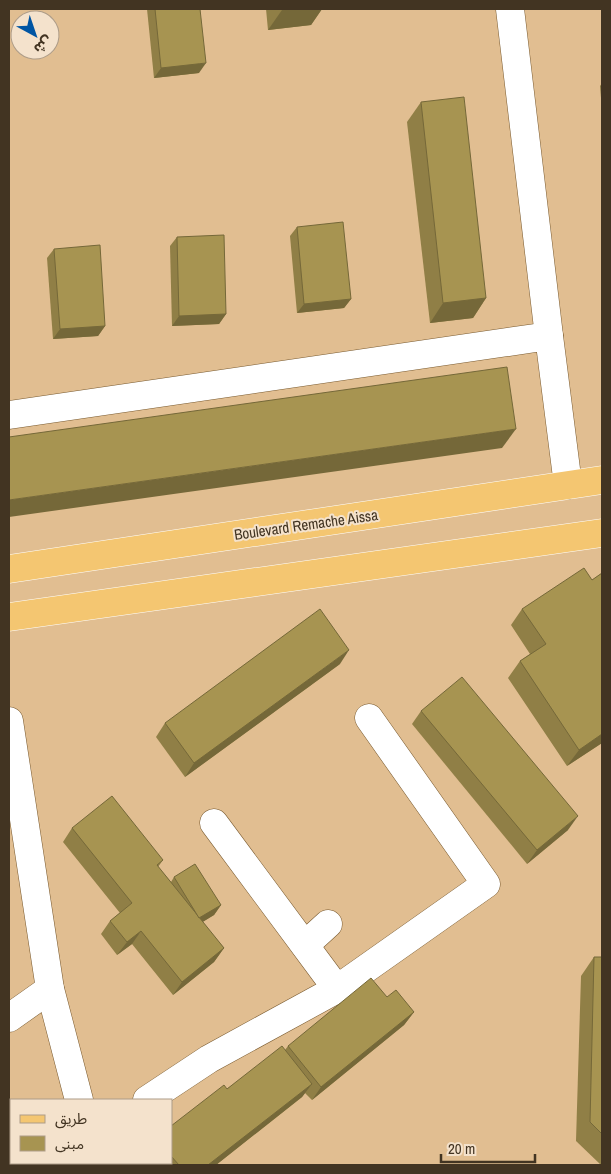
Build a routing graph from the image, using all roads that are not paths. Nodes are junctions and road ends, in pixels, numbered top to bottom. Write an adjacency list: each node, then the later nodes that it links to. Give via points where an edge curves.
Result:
1 (510, 9): 2 (street)
2 (549, 336): 3 (street); 5 (street)
3 (9, 415)
4 (602, 480): 5 (main road, Boulevard Remache Aissa)
5 (568, 486): 7 (main road, Boulevard Remache Aissa)
6 (602, 533): 8 (main road)
7 (9, 568)
8 (9, 617)
9 (368, 718): 15 (street, via 486,884)
10 (9, 721): 14 (street)
11 (214, 823): 13 (street)
12 (328, 924): 13 (street)
13 (305, 945): 15 (street)
14 (50, 989): 16 (street); 17 (street)
15 (337, 989): 18 (street, via 209,1059)
16 (9, 1018)
17 (79, 1099)
18 (149, 1099)

